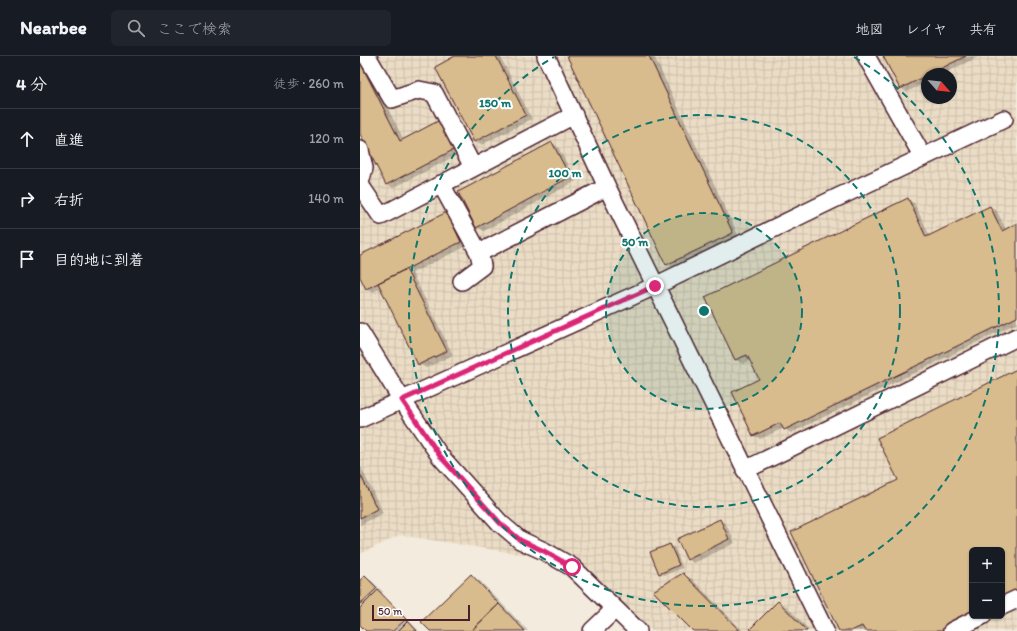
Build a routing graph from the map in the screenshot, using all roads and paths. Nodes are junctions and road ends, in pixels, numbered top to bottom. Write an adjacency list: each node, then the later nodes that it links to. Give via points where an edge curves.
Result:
1 (367, 56): 8 (street, via 392,99 419,90 434,93)
2 (546, 56): 4 (street)
3 (866, 56): 7 (street)
4 (574, 115): 8 (street); 11 (street)
5 (1004, 119): 7 (street)
6 (360, 150): 9 (street, via 364,168)
7 (923, 158): 14 (street)
8 (473, 167): 10 (street)
9 (360, 184): 10 (street, via 381,216)
10 (441, 184): 12 (street)
11 (607, 187): 12 (street); 14 (street)
12 (479, 253): 13 (street, via 482,266)
13 (462, 281)
14 (655, 286): 17 (street); 19 (street)
15 (360, 332): 17 (street)
16 (1017, 337): 19 (street)
17 (402, 400): 18 (street); 22 (street, via 440,456 500,523 520,540 572,567)
18 (360, 419)
19 (745, 470): 26 (street)
20 (1017, 599): 21 (street)
21 (1005, 605)
22 (615, 609): 24 (street); 25 (street)
23 (976, 619): 27 (street)
24 (592, 631)
25 (638, 631)
26 (826, 631)
27 (952, 631)

